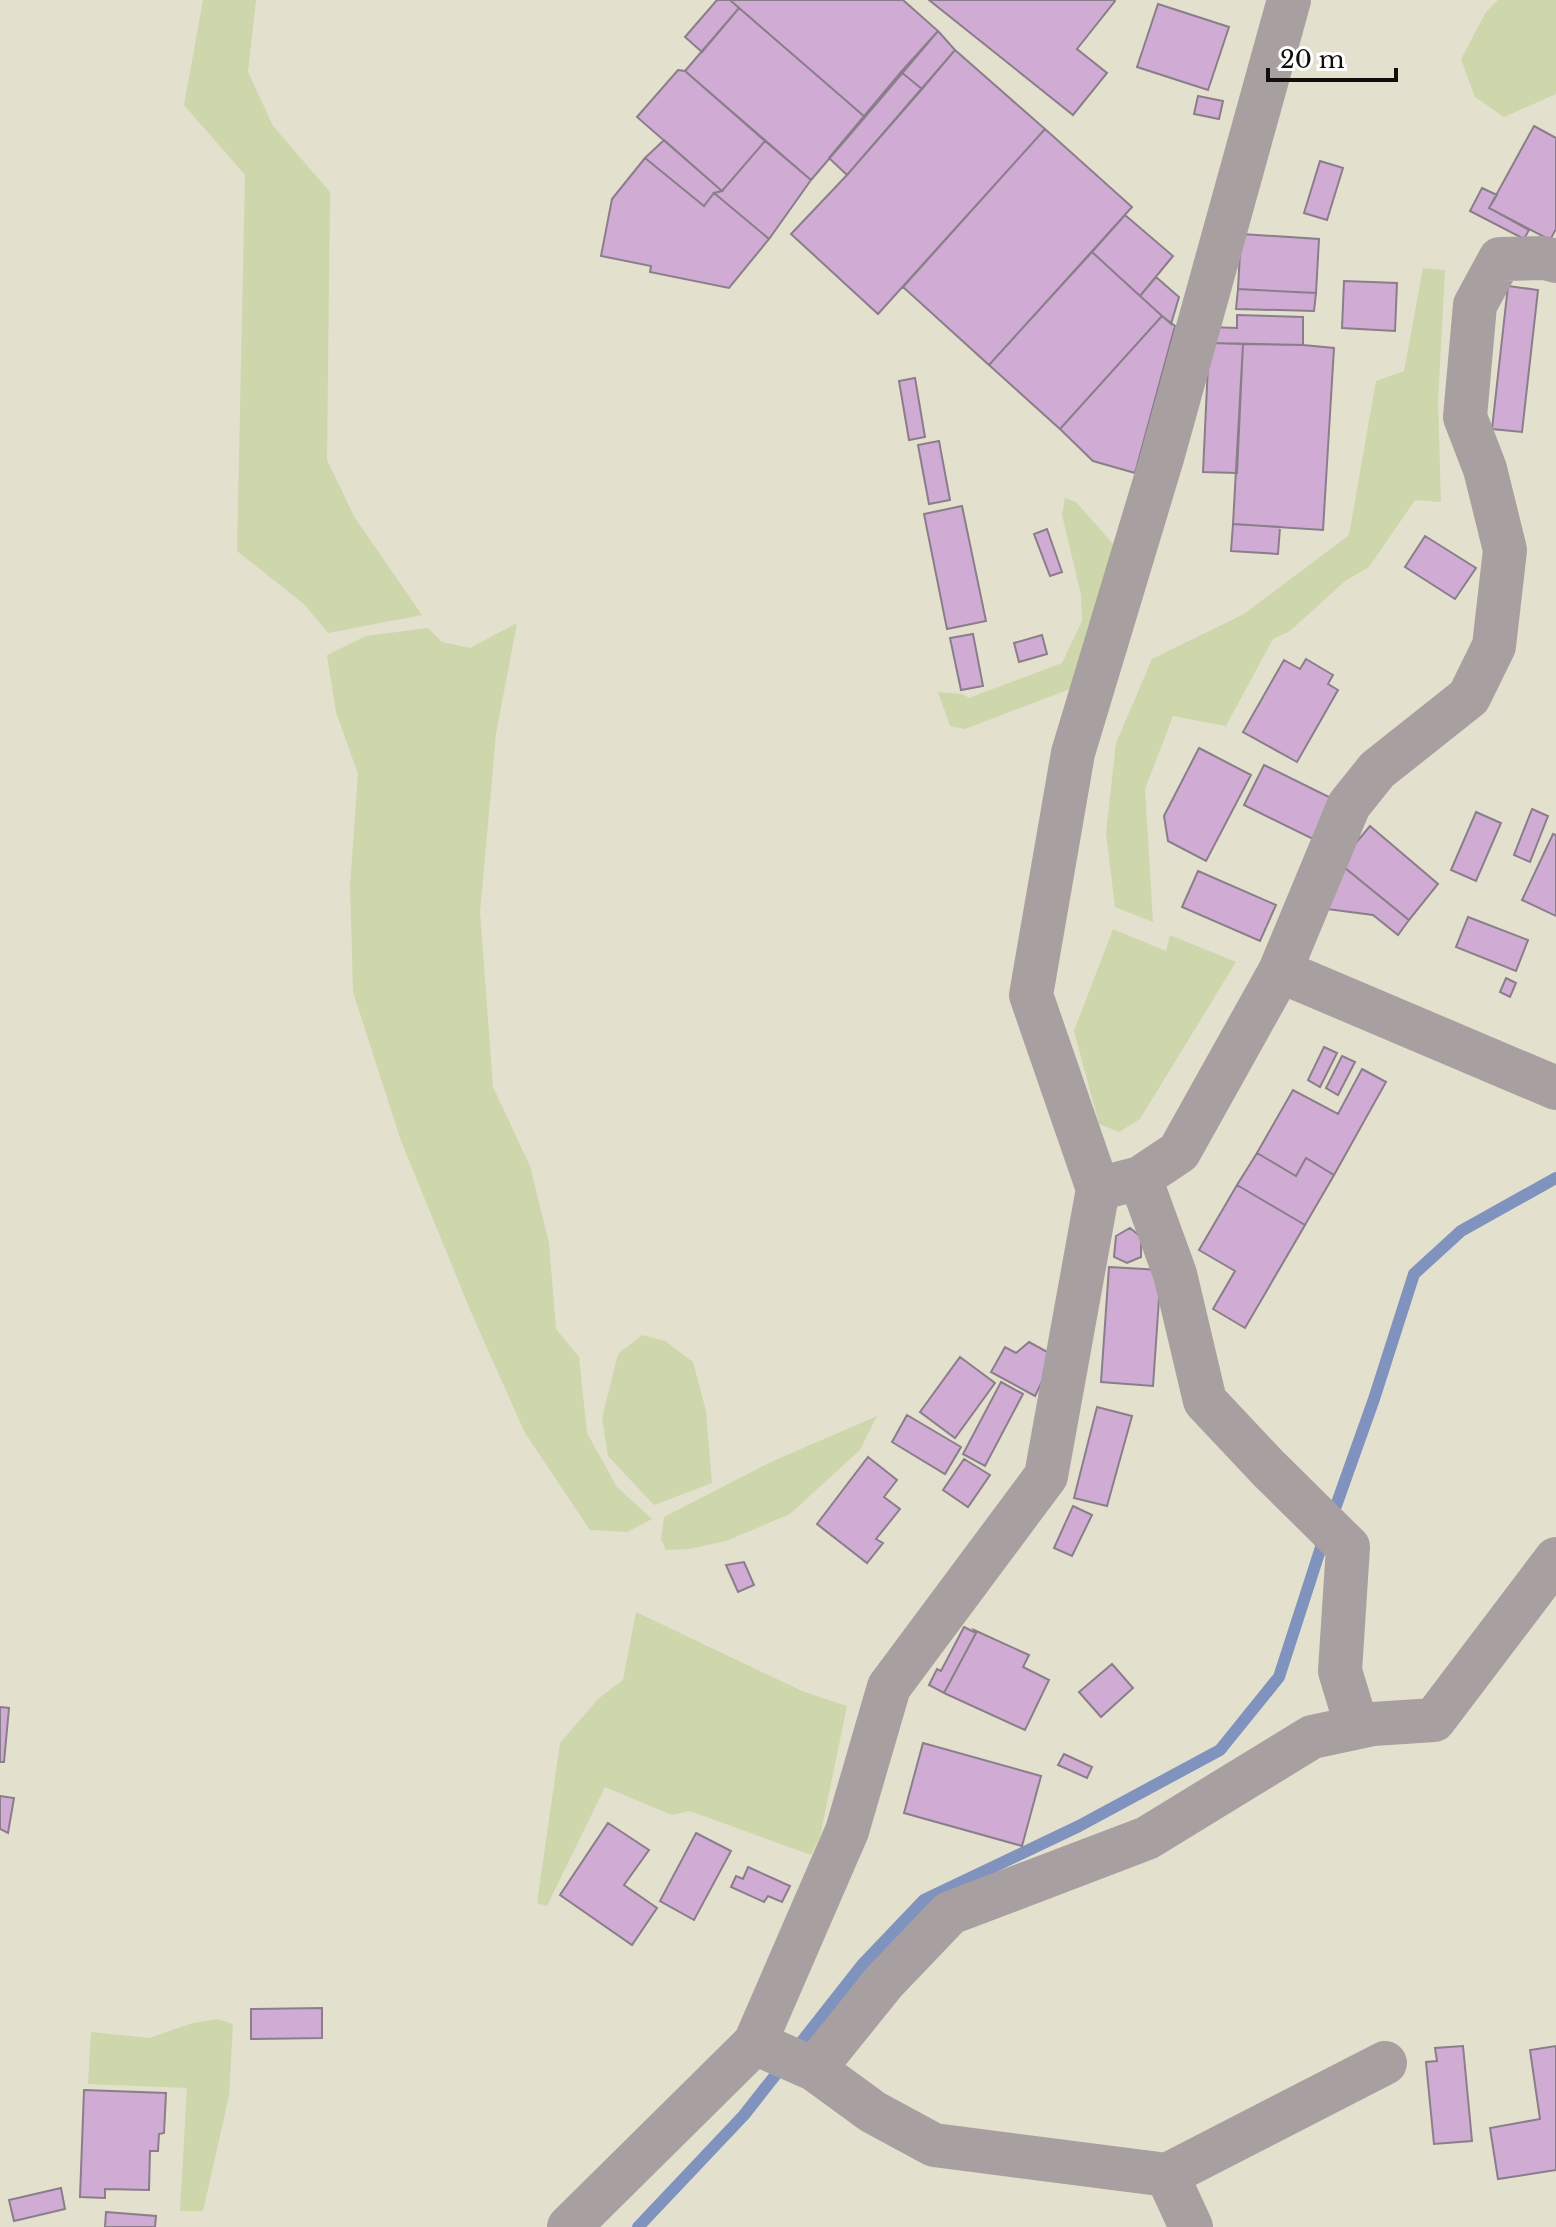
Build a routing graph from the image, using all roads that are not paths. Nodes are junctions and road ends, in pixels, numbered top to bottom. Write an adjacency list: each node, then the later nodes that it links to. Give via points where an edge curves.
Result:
1 (1289, 0): 6 (street, via 1162,458 1073,753 1031,995)
2 (1556, 261): 3 (street, via 1500,259 1475,305 1465,417 1485,469 1505,550 1494,646 1469,697 1377,770 1349,805)
3 (1280, 971): 4 (street); 5 (street, via 1179,1152)
4 (1556, 1088)
5 (1140, 1178): 6 (street); 8 (street, via 1175,1274 1205,1401 1348,1547 1340,1671)
6 (1098, 1189): 9 (street, via 1046,1476 889,1687 847,1831)
7 (1556, 1559): 8 (street, via 1434,1720)
8 (1357, 1727): 11 (street, via 1312,1737 1147,1838 950,1913 885,1981)
9 (755, 2043): 11 (street); 13 (street)
10 (1385, 2063): 12 (street)
11 (814, 2069): 12 (street, via 873,2112 934,2145)
12 (1167, 2175): 14 (street)
13 (569, 2227)
14 (1191, 2227)

